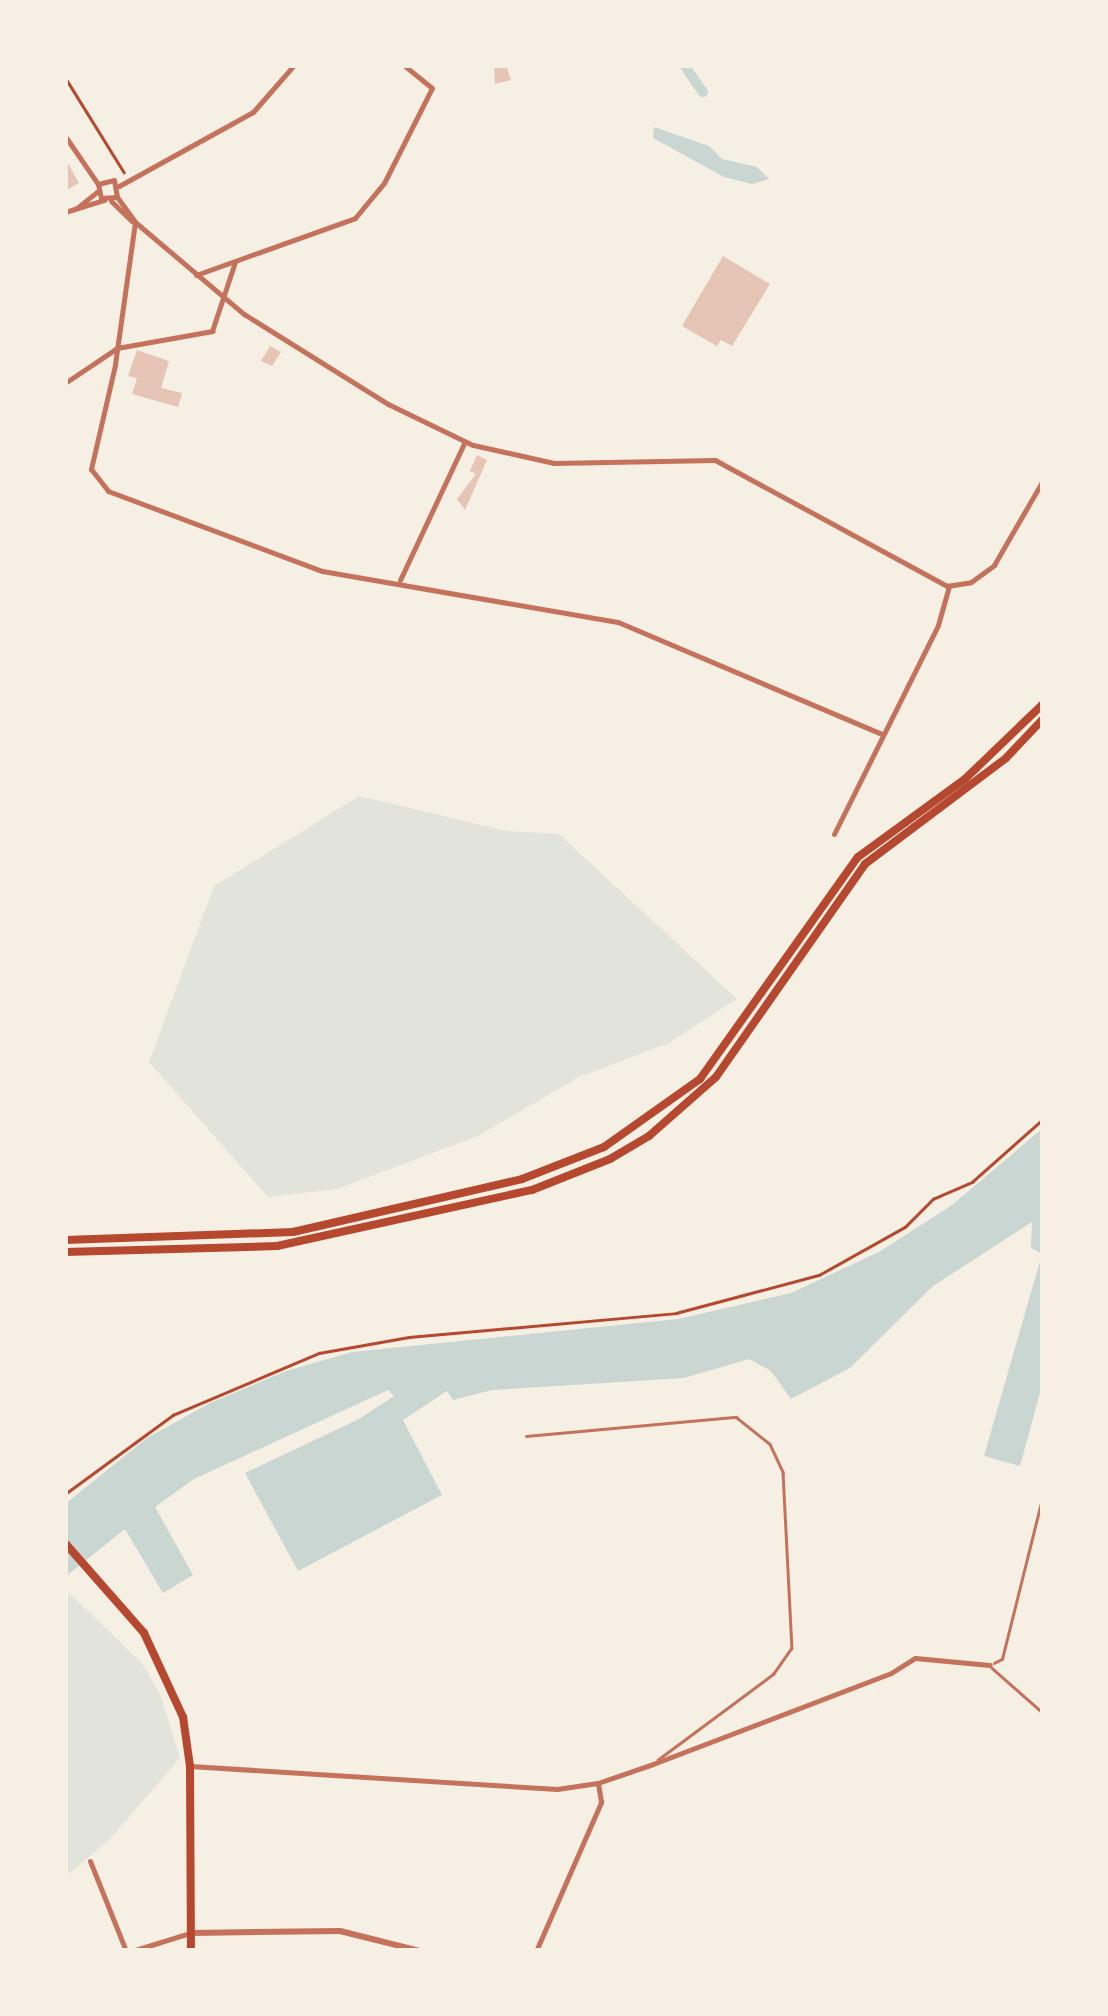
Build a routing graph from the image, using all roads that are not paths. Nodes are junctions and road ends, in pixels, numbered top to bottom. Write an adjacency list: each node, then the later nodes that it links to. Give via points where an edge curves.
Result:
1 (294, 65): 4 (street, via 234,126)
2 (404, 65): 9 (street, via 432,88 384,184 355,218)
3 (65, 136): 5 (street)
4 (119, 186): 5 (street, via 107,178); 6 (street)
5 (97, 188): 6 (street); 7 (street)
6 (111, 199): 7 (street); 8 (street)
7 (67, 212)
8 (134, 222): 10 (street); 12 (street)
9 (237, 260): 10 (street); 11 (street, via 227,274)
10 (195, 275): 11 (street)
11 (225, 299): 12 (street, via 220,320 200,338); 14 (street, via 388,404)
12 (116, 348): 13 (street); 16 (street, via 91,469 108,492 322,571)
13 (65, 382)
14 (465, 440): 16 (street); 17 (street, via 554,463 716,460)
15 (1043, 480): 17 (street, via 994,565 971,582)
16 (400, 580): 20 (street, via 618,622)
17 (949, 586): 20 (street, via 938,625)
18 (1043, 704): 22 (main road, via 965,778 858,857 700,1079 604,1147 522,1180 294,1232)
19 (1043, 718): 23 (main road, via 1006,758 865,864 716,1078 649,1136 610,1159 532,1190 277,1246)
20 (880, 734): 21 (street)
21 (834, 834)
22 (65, 1240)
23 (65, 1252)
24 (526, 1436): 29 (lane, via 736,1417 770,1444 783,1472 792,1648 774,1674)
25 (1043, 1495): 27 (lane, via 1002,1659)
26 (65, 1543): 30 (main road, via 144,1633 170,1680)
27 (990, 1665): 28 (lane); 29 (street, via 915,1658)
28 (1043, 1714)
29 (653, 1764): 31 (street)
30 (190, 1766): 31 (street, via 446,1785 557,1789); 33 (main road)
31 (598, 1783): 37 (street, via 601,1802)
32 (90, 1862): 34 (street)
33 (191, 1933): 34 (street); 35 (main road); 36 (street, via 340,1931)
34 (129, 1951)
35 (191, 1951)
36 (420, 1951)
37 (536, 1951)

